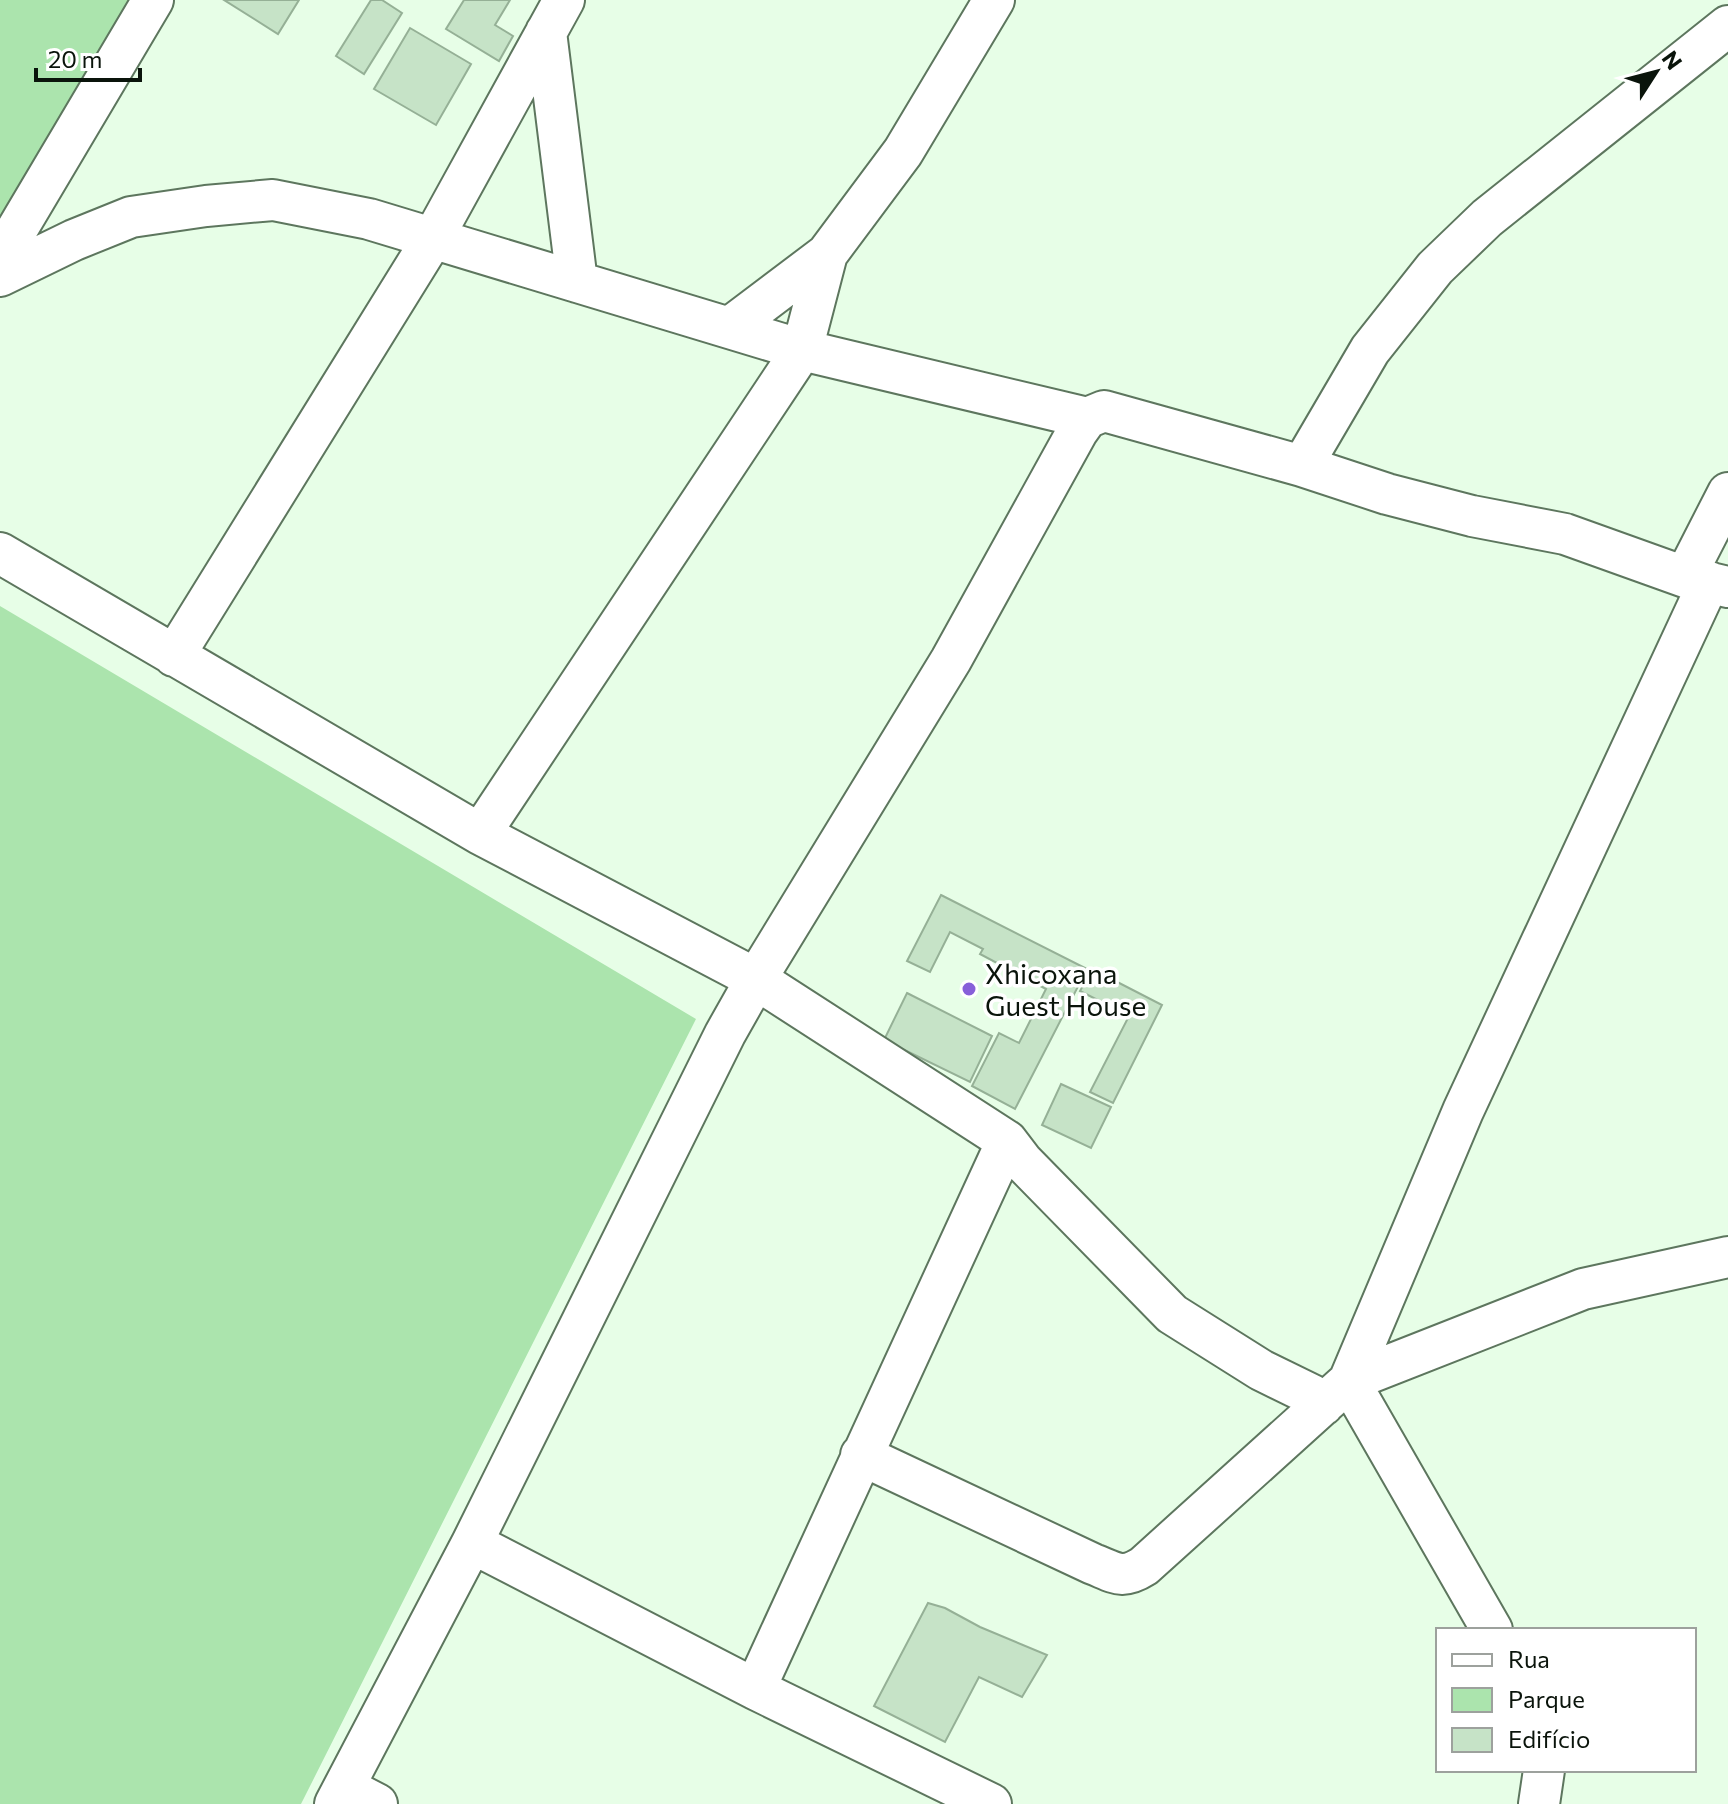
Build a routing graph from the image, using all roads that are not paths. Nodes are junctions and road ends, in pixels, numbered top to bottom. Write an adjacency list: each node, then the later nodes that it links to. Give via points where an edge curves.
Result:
1 (153, 0): 7 (street)
2 (994, 0): 6 (street, via 903,152)
3 (555, 16): 5 (street); 9 (street)
4 (1728, 26): 13 (street, via 1487,218 1435,268 1370,350)
5 (433, 238): 8 (street, via 273,200 131,217); 9 (street); 17 (street)
6 (827, 254): 10 (street); 11 (street)
7 (0, 258)
8 (0, 276)
9 (577, 282): 10 (street)
10 (729, 328): 11 (street)
11 (802, 350): 12 (street); 18 (street)
12 (1087, 418): 13 (street, via 1104,411); 19 (street, via 951,660)
13 (1302, 466): 16 (street, via 1387,494 1565,534)
14 (1728, 493): 16 (street)
15 (0, 553): 17 (street)
16 (1707, 582): 22 (street)
17 (174, 656): 18 (street)
18 (480, 834): 19 (street)
19 (756, 979): 20 (street); 24 (street)
20 (1007, 1141): 22 (street, via 1172,1314 1312,1395); 23 (street)
21 (1728, 1257): 22 (street, via 1583,1289)
22 (1336, 1393): 23 (street, via 1144,1566 1121,1575); 25 (street)
23 (861, 1455): 26 (street)
24 (472, 1543): 26 (street); 28 (street)
25 (1491, 1628)
26 (755, 1689): 29 (street)
27 (1544, 1772): 30 (street)
28 (352, 1798)
29 (991, 1804)
30 (1539, 1804)

